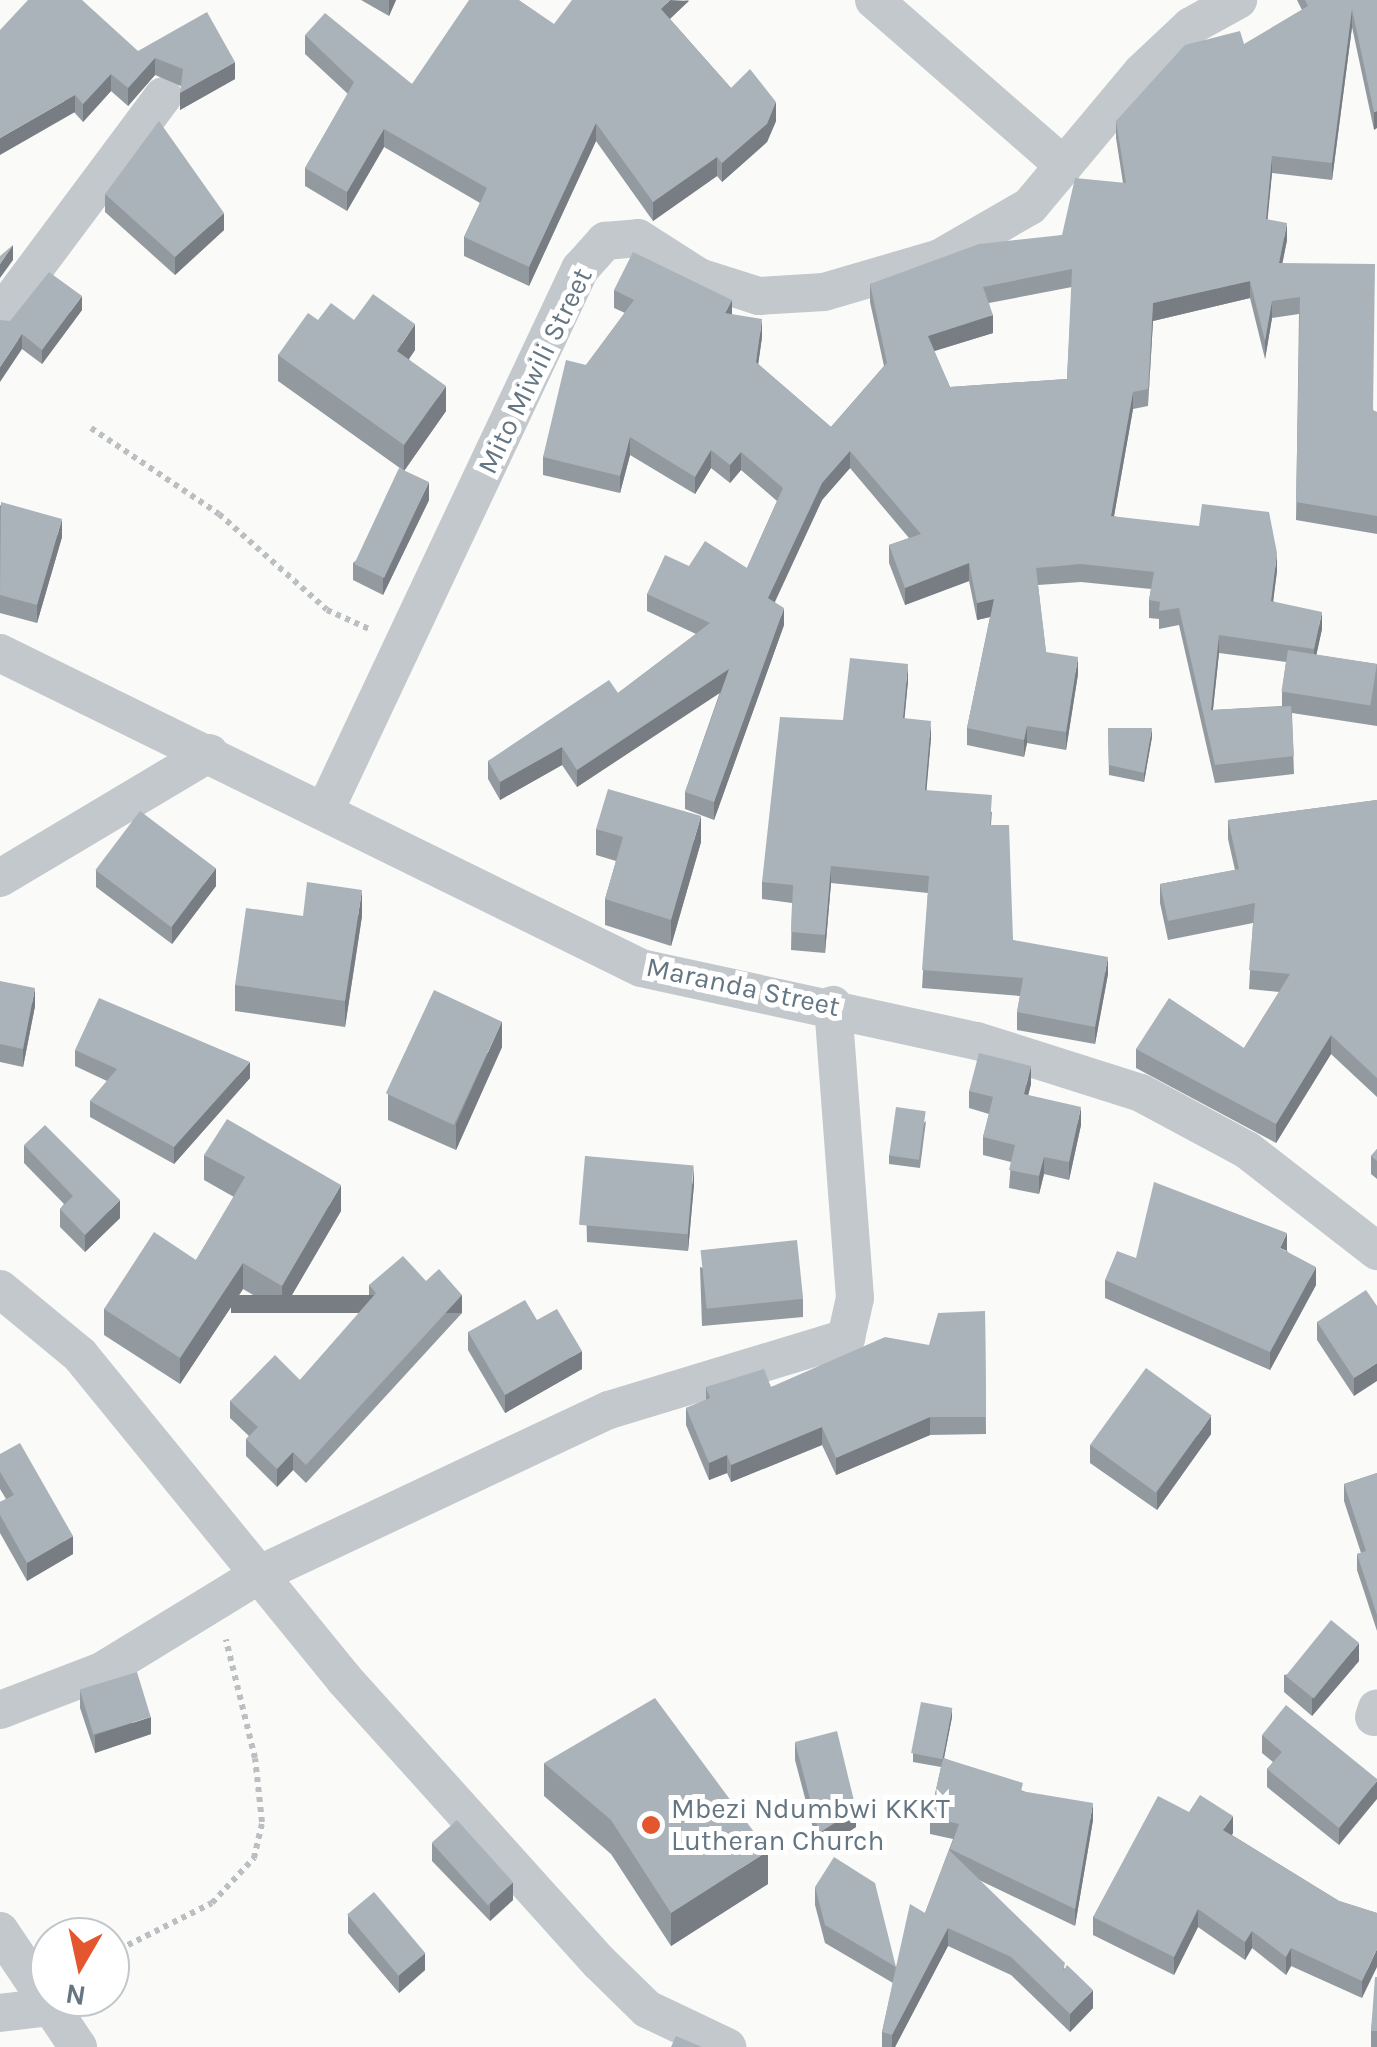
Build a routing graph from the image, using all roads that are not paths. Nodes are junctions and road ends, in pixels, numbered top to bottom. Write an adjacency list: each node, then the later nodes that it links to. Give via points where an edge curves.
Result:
1 (874, 0): 4 (street)
2 (1238, 0): 4 (street, Mito Miwili Street, via 1191,26)
3 (164, 96): 5 (street)
4 (1064, 166): 8 (street, Mito Miwili Street, via 1030,206 940,258 824,292 759,296 698,277 638,238 605,241 580,269)
5 (0, 314)
6 (0, 653): 7 (street, Maranda Street)
7 (210, 753): 8 (street, Maranda Street); 9 (street)
8 (328, 806): 10 (street, Maranda Street, via 642,968)
9 (0, 878)
10 (834, 1005): 11 (street, Maranda Street, via 1141,1093 1247,1150); 13 (street, via 855,1298 846,1338 609,1410)
11 (1377, 1251)
12 (0, 1289): 13 (street, via 80,1355)
13 (260, 1574): 14 (street, via 102,1670); 21 (street, via 600,1963 646,2009)
14 (0, 1710)
15 (0, 1931): 16 (street)
16 (30, 1977)
17 (30, 2009): 18 (street)
18 (0, 2013)
19 (57, 2017): 20 (street)
20 (78, 2047)
21 (728, 2047)

